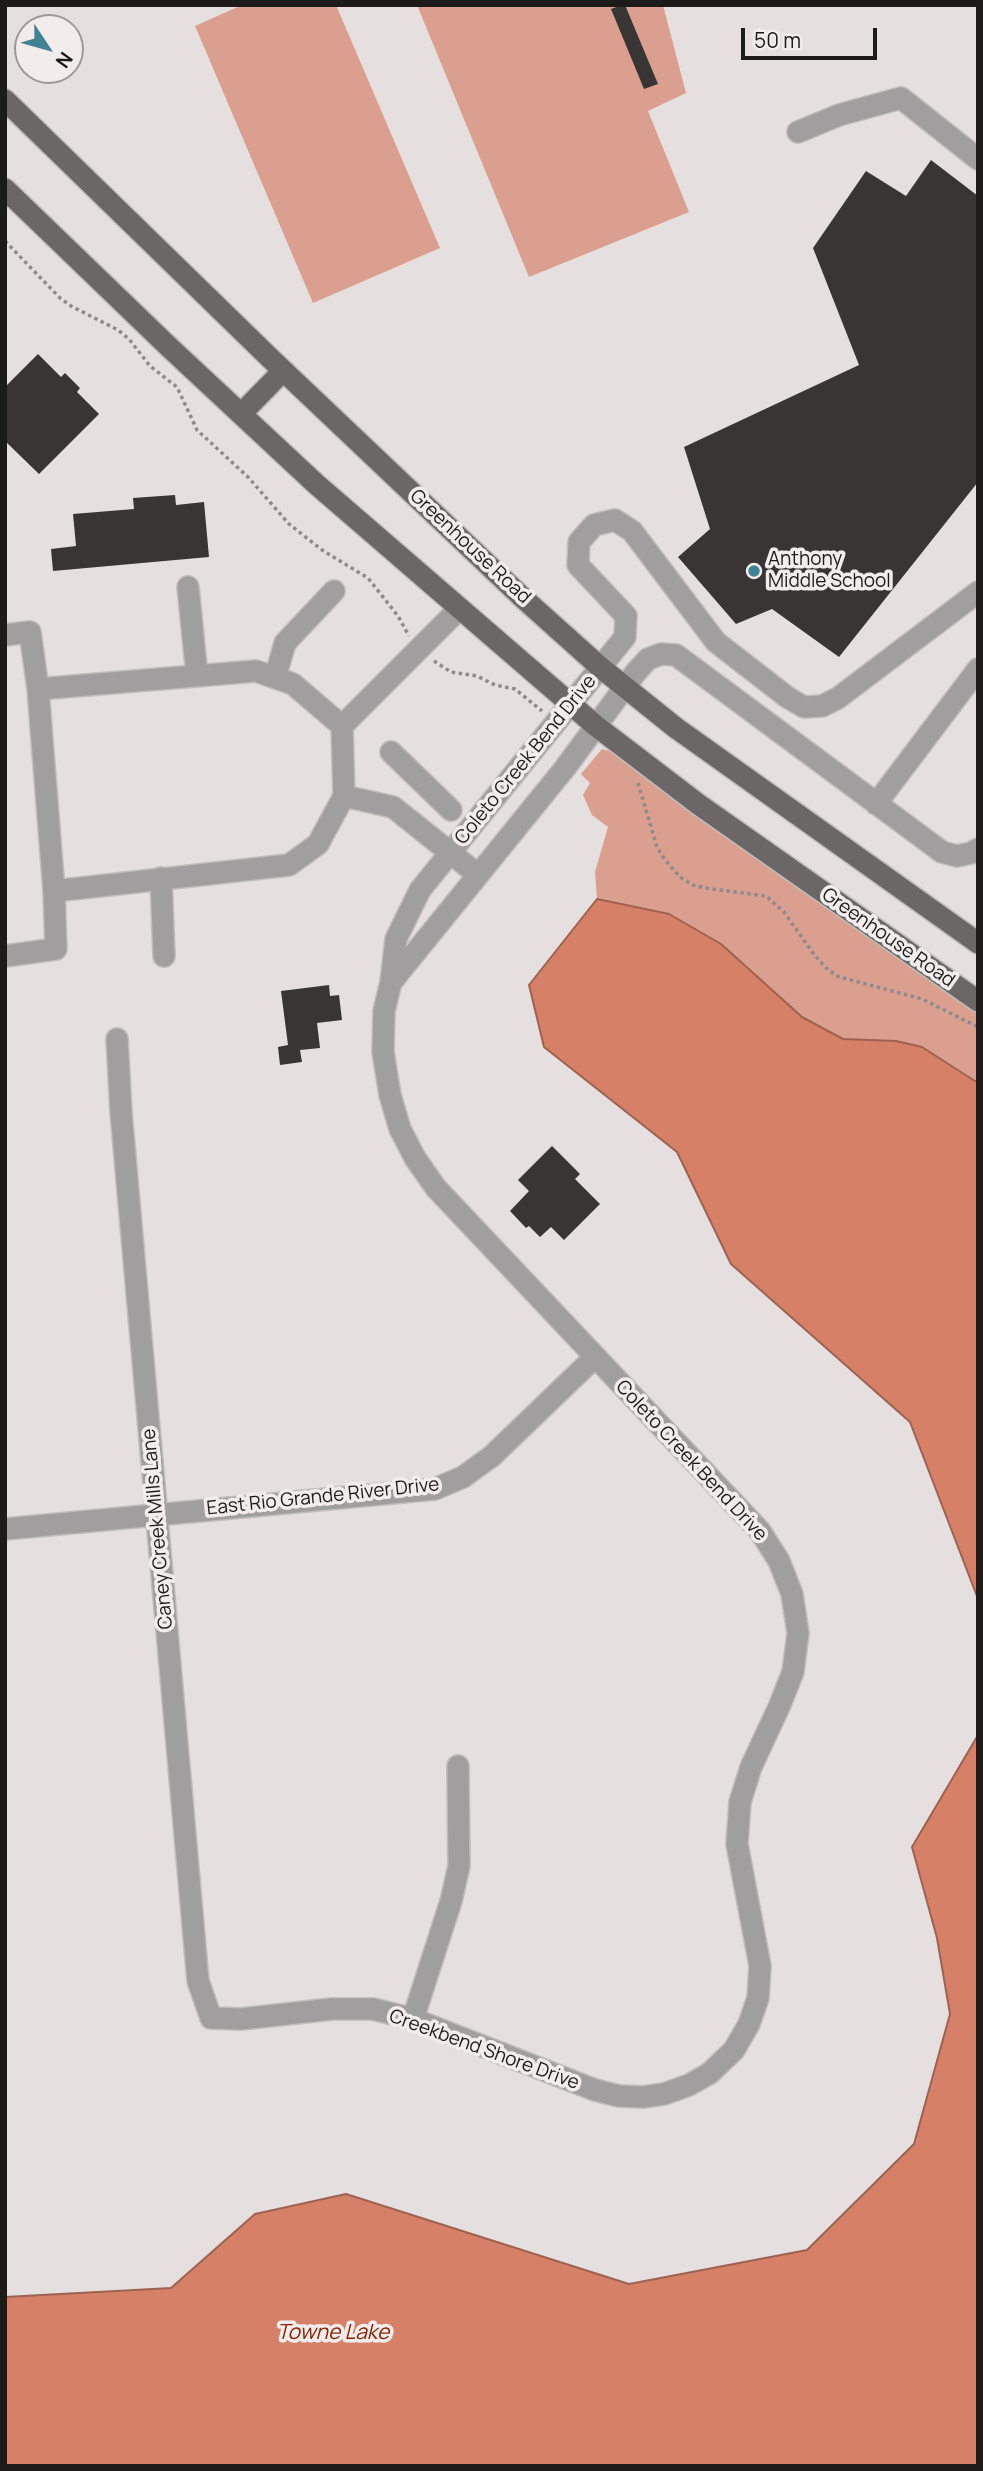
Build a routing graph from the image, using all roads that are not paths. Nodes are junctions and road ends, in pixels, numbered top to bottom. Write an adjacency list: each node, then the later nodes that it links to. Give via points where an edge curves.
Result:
1 (5, 100): 5 (main road, Greenhouse Road)
2 (798, 132): 3 (street, via 839,114 901,98)
3 (978, 159)
4 (5, 189): 6 (main road, Greenhouse Road)
5 (283, 371): 6 (main road); 12 (main road, Greenhouse Road)
6 (241, 414): 10 (main road, Greenhouse Road)
7 (188, 587): 14 (street)
8 (334, 591): 15 (street, via 285,643)
9 (978, 592): 12 (street, Coleto Creek Bend Drive, via 838,698 822,706 804,707 716,642 632,531 615,520 594,526 579,541 578,565 626,617 625,637)
10 (459, 609): 18 (main road, Greenhouse Road); 19 (street)
11 (5, 635): 17 (street, via 30,632)
12 (600, 667): 16 (main road, Greenhouse Road); 18 (street, Coleto Creek Bend Drive)
13 (978, 669): 24 (street)
14 (197, 676): 15 (street, via 256,671); 17 (street)
15 (275, 678): 19 (street, via 293,684)
16 (624, 688): 20 (street, Coleto Creek Bend Drive); 24 (street, Coleto Creek Bend Drive, via 648,659 676,655); 32 (main road, Greenhouse Road)
17 (38, 689): 31 (street)
18 (570, 704): 20 (main road, Greenhouse Road); 28 (street, Coleto Creek Bend Drive)
19 (342, 726): 23 (street)
20 (596, 726): 29 (street, Coleto Creek Bend Drive); 36 (main road, Greenhouse Road, via 698,804)
21 (391, 752): 22 (street)
22 (419, 780): 25 (street); 26 (street)
23 (344, 796): 25 (street); 30 (street, via 318,844 289,865)
24 (876, 804): 27 (street, Coleto Creek Bend Drive, via 942,852 957,856)
25 (393, 807): 28 (street)
26 (451, 810)
27 (978, 849)
28 (451, 853): 29 (street, Coleto Creek Bend Drive); 35 (street, Coleto Creek Bend Drive, via 421,890 396,939)
29 (477, 874): 35 (street, Coleto Creek Bend Drive)
30 (161, 878): 31 (street); 34 (street)
31 (54, 891): 33 (street, via 56,949)
32 (978, 943)
33 (5, 956)
34 (164, 957)
35 (391, 982): 38 (street, Coleto Creek Bend Drive, via 384,1011 383,1052 400,1129 415,1158 436,1188)
36 (978, 1001)
37 (117, 1039): 39 (street, Caney Creek Mills Lane)
38 (595, 1357): 39 (street, East Rio Grande River Drive, via 492,1456 463,1477 435,1489); 44 (street, Coleto Creek Bend Drive, via 760,1531 779,1560 792,1594 797,1633 793,1672 740,1802 737,1844 760,1966 758,1998 750,2024 734,2050)
39 (157, 1515): 40 (street, East Rio Grande River Drive); 42 (street, Caney Creek Mills Lane, via 198,1981)
40 (5, 1529)
41 (458, 1766): 43 (street, via 459,1866)
42 (212, 2018): 43 (street, Creekbend Shore Drive, via 346,2009)
43 (413, 2019): 44 (street, Creekbend Shore Drive, via 619,2096 664,2094)
44 (710, 2073)

